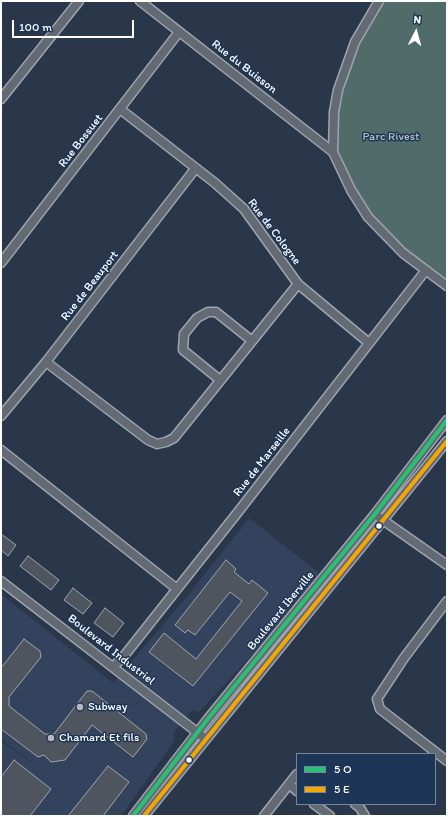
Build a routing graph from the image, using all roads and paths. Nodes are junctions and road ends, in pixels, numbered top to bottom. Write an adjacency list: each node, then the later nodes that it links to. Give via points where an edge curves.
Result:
1 (79, 1): 5 (street)
2 (140, 1): 4 (street, Rue du Buisson)
3 (378, 1): 7 (street, via 354,42 338,90 334,112)
4 (179, 32): 6 (street, Rue Bossuet); 7 (street, Rue du Buisson)
5 (1, 99)
6 (120, 109): 8 (street, Rue de Cologne); 9 (street, Rue Bossuet)
7 (333, 152): 10 (street, via 350,190 368,217 403,253)
8 (195, 169): 11 (street, Rue de Cologne, via 244,209); 15 (street, Rue de Beauport)
9 (1, 263)
10 (426, 270): 12 (street); 14 (street, Rue de Marseille)
11 (298, 284): 13 (street); 14 (street, Rue de Cologne)
12 (447, 286)
13 (251, 340): 16 (street); 16 (street, via 216,312 208,312 197,318 184,334 183,350)
14 (369, 343): 25 (street, Rue de Marseille)
15 (46, 362): 16 (street, via 148,440 157,444 174,438); 17 (street, Rue de Beauport)
16 (220, 380)
17 (1, 416)
18 (447, 420): 21 (street, Boulevard Iberville)
19 (447, 441): 22 (street, Boulevard Iberville)
20 (1, 450): 25 (street)
21 (375, 514): 22 (street); 28 (street, Boulevard Iberville)
22 (383, 520): 23 (street); 29 (street, Boulevard Iberville)
23 (447, 565)
24 (1, 581): 27 (street, Boulevard Industriel)
25 (177, 589): 27 (street, Rue de Marseille)
26 (447, 601): 30 (street, via 377,699 380,709)
27 (113, 667): 28 (street, Boulevard Industriel)
28 (197, 733): 29 (street, Boulevard Industriel); 36 (street, Boulevard Iberville)
29 (205, 738): 37 (street, Boulevard Iberville)
30 (447, 761)
31 (296, 775): 32 (street)
32 (289, 784): 33 (street); 38 (street)
33 (296, 790)
34 (315, 805): 39 (street)
35 (356, 805): 40 (street)
36 (133, 816)
37 (144, 816)
38 (264, 816)
39 (330, 816)
40 (365, 816)

